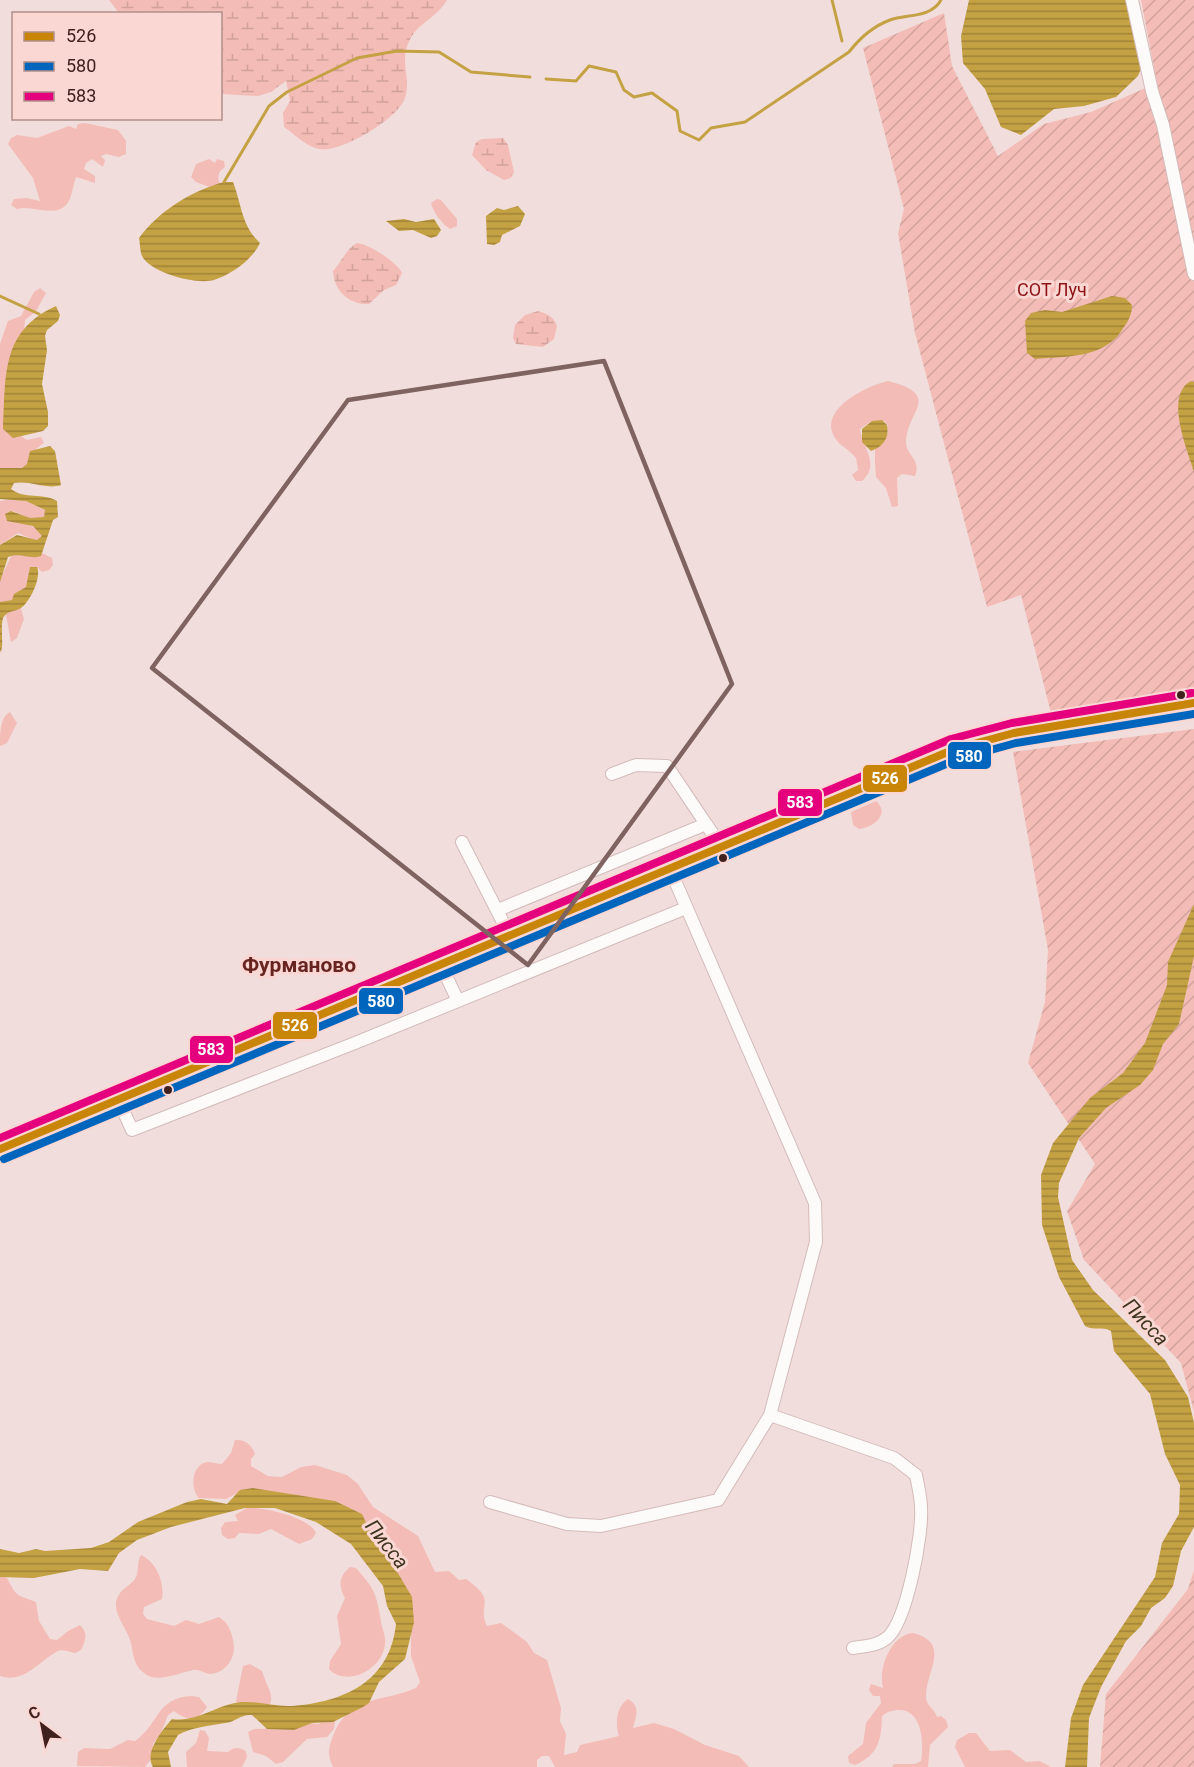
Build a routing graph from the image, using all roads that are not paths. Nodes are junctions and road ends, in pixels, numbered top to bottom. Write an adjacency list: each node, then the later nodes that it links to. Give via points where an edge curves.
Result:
1 (1132, 0): 2 (street)
2 (1194, 274)
3 (1194, 703): 7 (main road, via 1014,733 964,746)
4 (612, 774): 5 (street, via 636,765 667,766)
5 (706, 824): 7 (street); 10 (street)
6 (462, 842): 10 (street)
7 (721, 846): 8 (main road)
8 (669, 867): 9 (street); 11 (main road)
9 (686, 908): 13 (street); 16 (street, via 815,1203 816,1242)
10 (498, 910): 11 (street)
11 (509, 934): 12 (main road)
12 (440, 963): 13 (street); 14 (main road)
13 (458, 1001): 14 (street, via 132,1130)
14 (118, 1099): 15 (main road)
15 (0, 1149)
16 (770, 1415): 17 (street, via 718,1500 601,1526 567,1524); 18 (street, via 894,1458 916,1475 921,1508 916,1560 900,1617 888,1636 875,1644)
17 (490, 1502)
18 (853, 1648)

